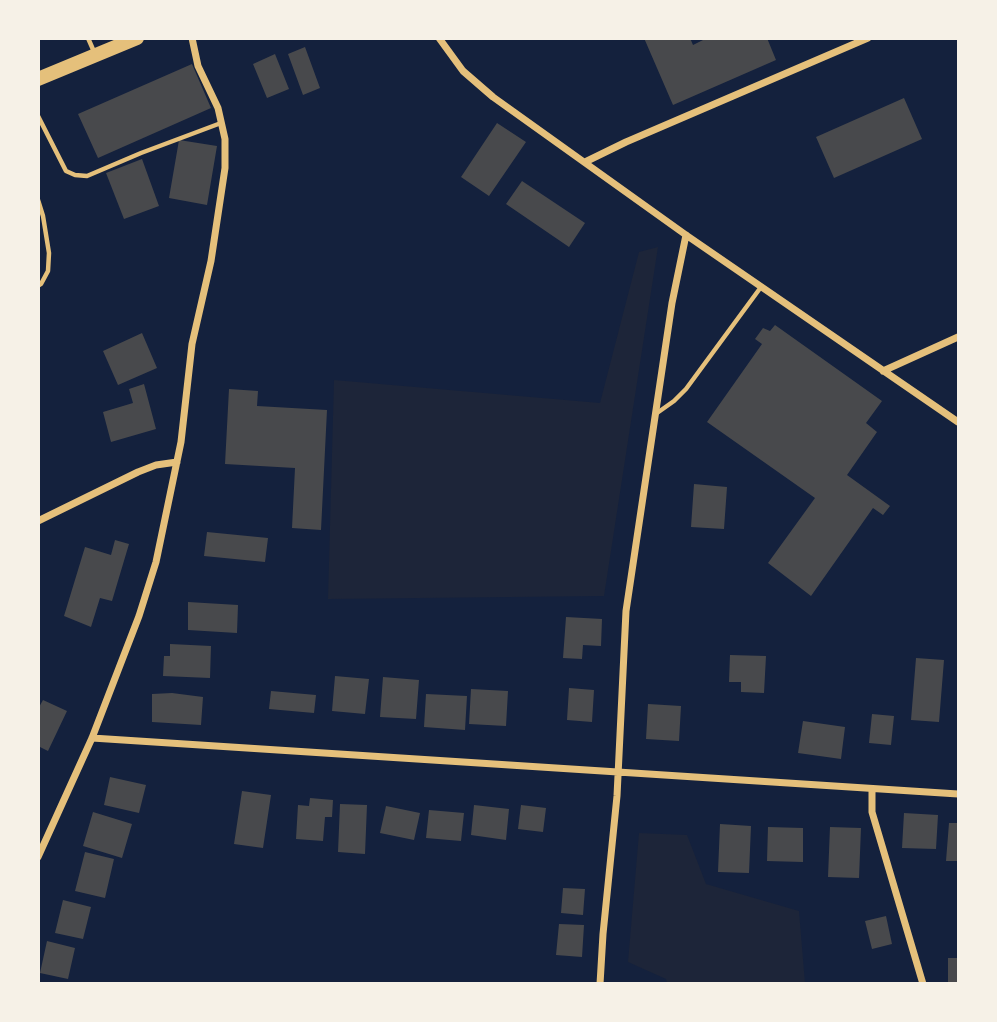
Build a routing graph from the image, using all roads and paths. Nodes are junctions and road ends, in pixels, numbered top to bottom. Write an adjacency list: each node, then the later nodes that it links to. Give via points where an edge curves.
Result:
1 (88, 38): 6 (lane)
2 (137, 38): 6 (highway)
3 (192, 38): 9 (street)
4 (439, 38): 10 (street, via 473,81)
5 (868, 38): 10 (street)
6 (95, 55): 7 (highway)
7 (38, 79)
8 (38, 116): 9 (lane, via 66,171 87,176)
9 (221, 123): 19 (street, via 225,168 192,344)
10 (585, 162): 12 (street)
11 (38, 200): 13 (lane, via 49,253 48,271)
12 (686, 235): 14 (street); 17 (street)
13 (38, 286)
14 (761, 287): 16 (street); 17 (lane, via 685,389)
15 (958, 337): 16 (street)
16 (883, 371): 18 (street)
17 (656, 413): 22 (street, via 626,611)
18 (958, 422)
19 (177, 462): 20 (street, via 138,472); 21 (street, via 156,562)
20 (38, 521)
21 (92, 738): 22 (street); 25 (street)
22 (618, 773): 23 (street); 26 (street)
23 (872, 789): 24 (street); 27 (street, via 872,812)
24 (958, 794)
25 (38, 857)
26 (600, 984)
27 (923, 984)

